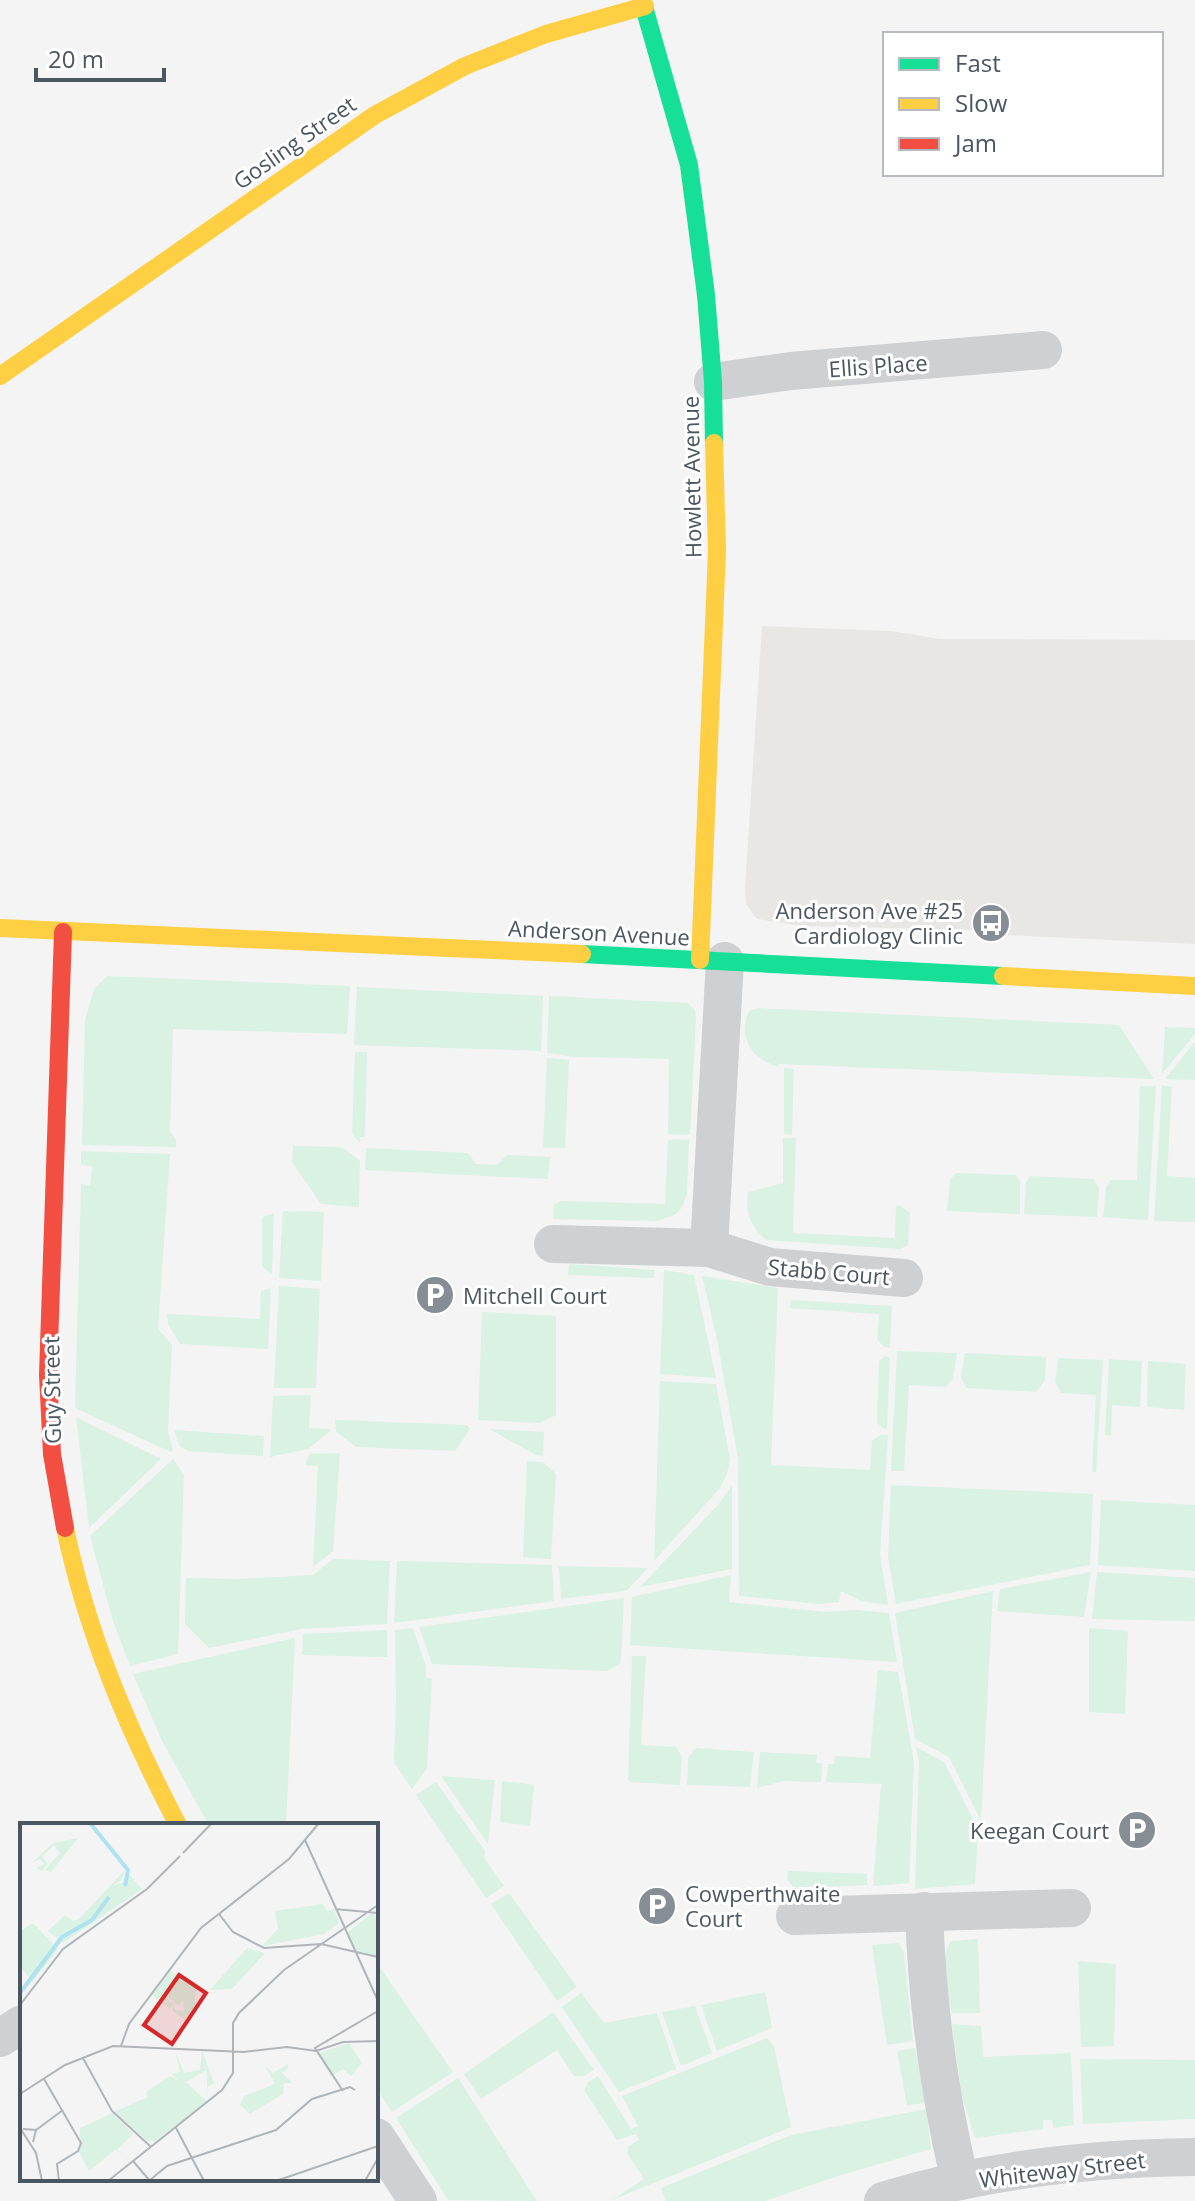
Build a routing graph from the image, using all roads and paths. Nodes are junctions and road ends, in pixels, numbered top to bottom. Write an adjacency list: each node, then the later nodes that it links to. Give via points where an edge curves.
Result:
1 (644, 3): 3 (street, Gosling Street, via 465,66 375,115); 4 (street, Howlett Avenue, via 689,165)
2 (1043, 350): 4 (street, Ellis Place)
3 (0, 376)
4 (713, 382): 7 (street, Howlett Avenue)
5 (0, 928): 6 (street, Anderson Avenue)
6 (63, 932): 7 (street, Anderson Avenue); 12 (street, Guy Street, via 48,1374 52,1452 63,1526 96,1645 127,1725)
7 (713, 961): 8 (street, Anderson Avenue); 10 (street)
8 (1195, 986)
9 (553, 1244): 10 (street)
10 (709, 1248): 11 (street, Stabb Court, via 770,1267)
11 (904, 1278)
12 (177, 1823)
13 (1072, 1908): 14 (street)
14 (924, 1911): 15 (street); 20 (street, via 932,2019)
15 (795, 1916)
16 (20, 2025): 17 (street)
17 (0, 2038)
18 (378, 2140): 21 (street)
19 (1195, 2157): 20 (street, Whiteway Street, via 1086,2162)
20 (960, 2181): 22 (street, Whiteway Street)
21 (418, 2201)
22 (883, 2201)

